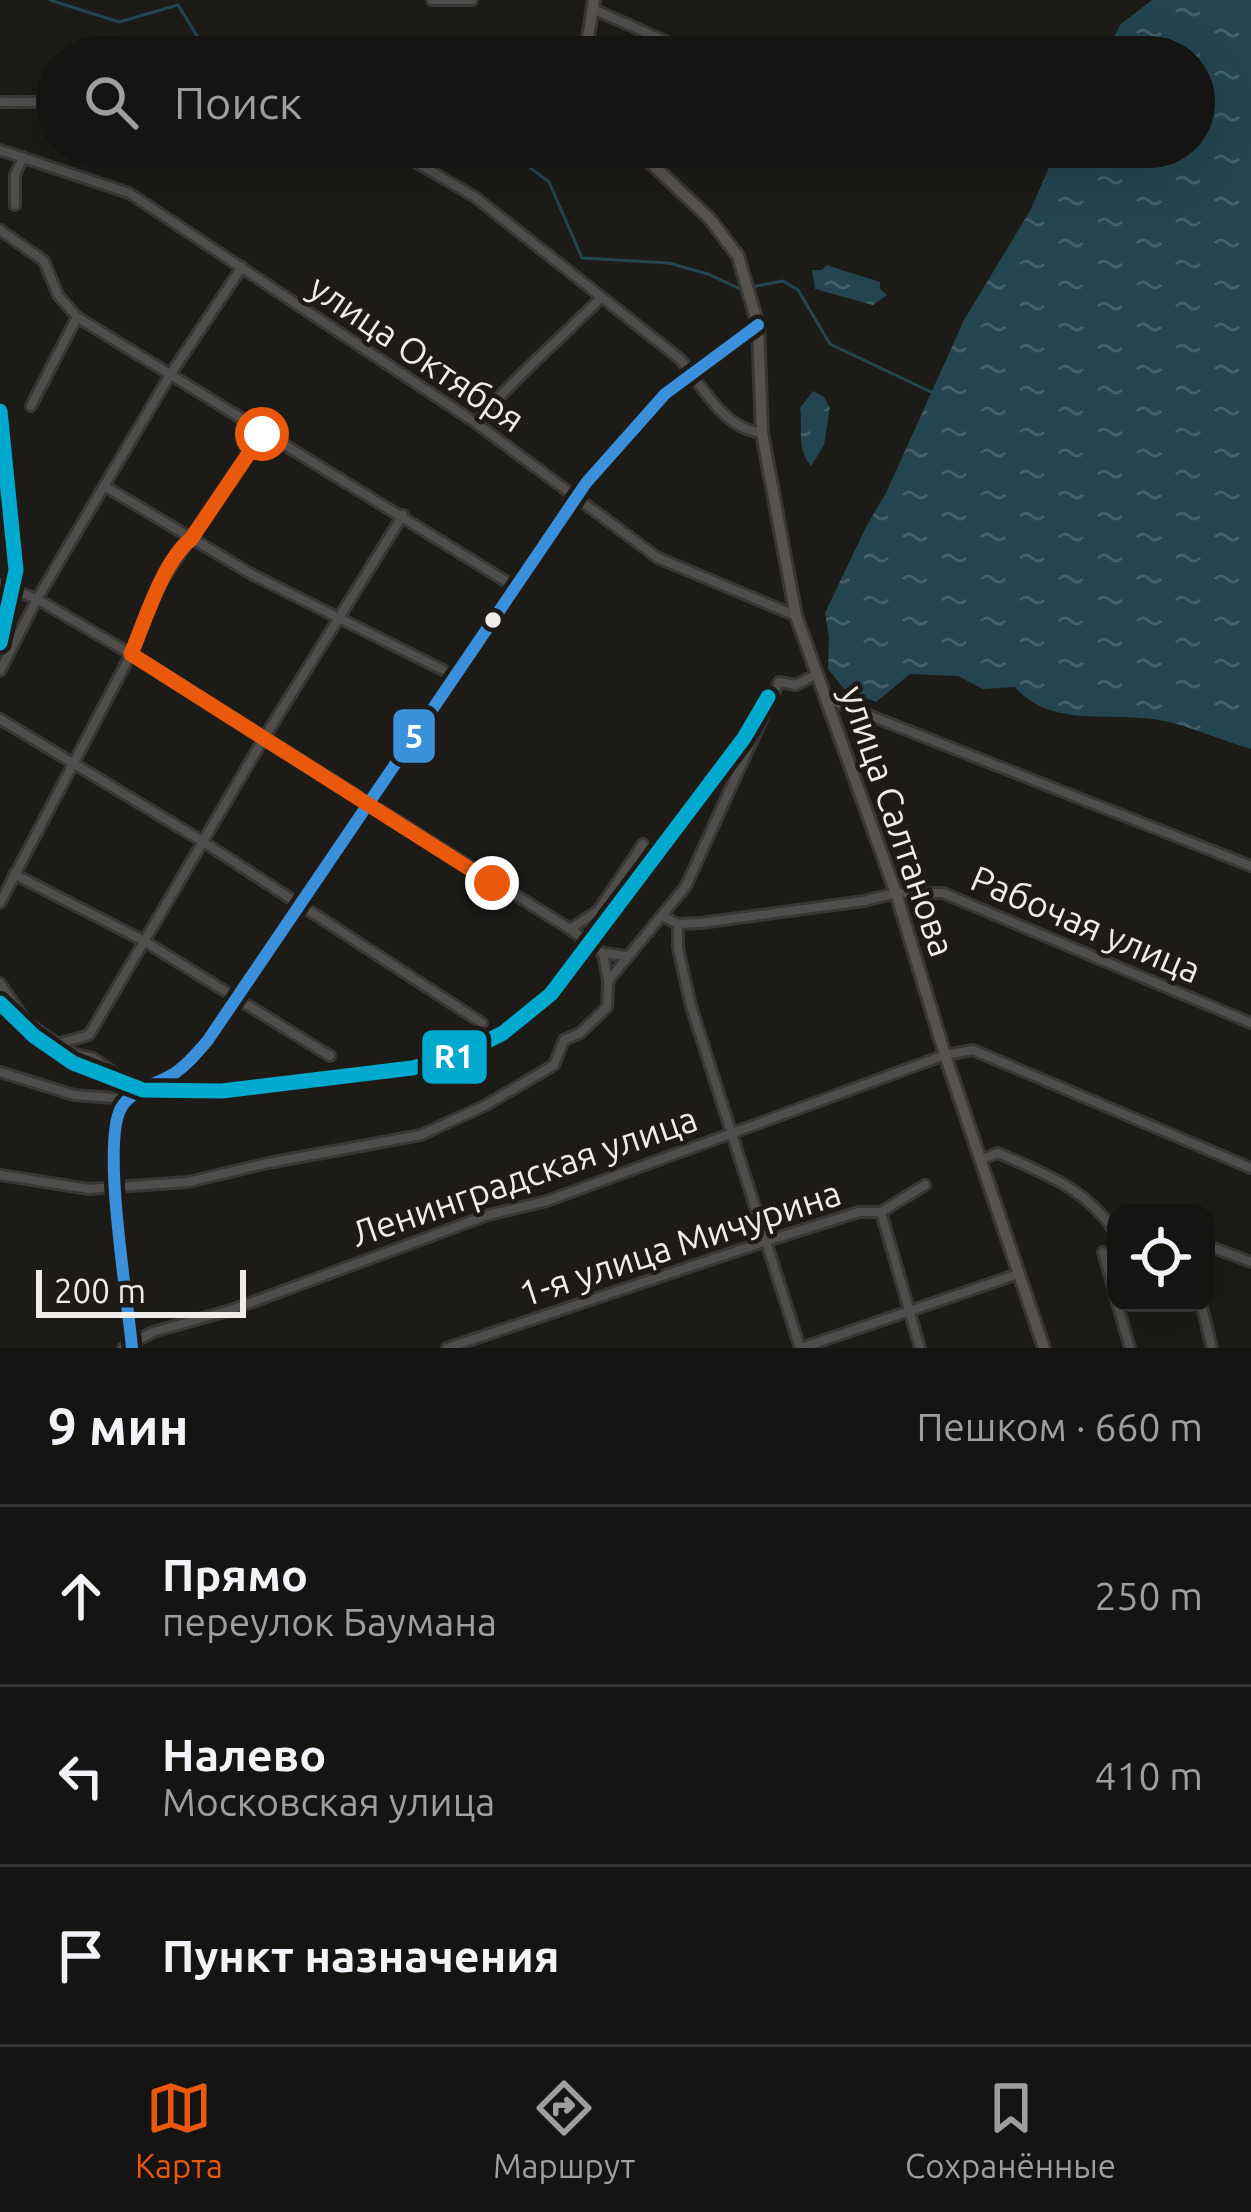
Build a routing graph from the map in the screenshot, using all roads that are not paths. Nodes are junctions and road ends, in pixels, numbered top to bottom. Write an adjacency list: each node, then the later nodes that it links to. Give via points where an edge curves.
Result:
1 (432, 0): 2 (street)
2 (472, 0)
3 (593, 5): 4 (main road); 5 (street)
4 (588, 36)
5 (657, 36)
6 (36, 101): 7 (street)
7 (0, 102)
8 (0, 150): 9 (street, улица Октября)
9 (23, 157): 10 (street, улица Октября); 14 (street)
10 (36, 161)
11 (55, 168): 16 (street, улица Октября, via 129,193)
12 (426, 168): 17 (street, via 475,197)
13 (656, 168): 19 (main road, улица Салтанова, via 722,232)
14 (15, 205)
15 (0, 230): 18 (street, via 44,261)
16 (242, 267): 21 (street); 23 (street, улица Октября)
17 (601, 298): 20 (street); 23 (street)
18 (77, 317): 21 (street); 22 (street)
19 (758, 325): 20 (street); 25 (main road, улица Салтанова)
20 (691, 372): 25 (street, via 738,426); 27 (street)
21 (170, 376): 24 (street); 26 (street)
22 (31, 406)
23 (476, 423): 27 (street, улица Октября)
24 (262, 434): 28 (street); 29 (street)
25 (762, 434): 33 (main road, улица Салтанова)
26 (106, 487): 29 (street); 32 (street)
27 (576, 496): 31 (street); 33 (street, улица Октября, via 658,558)
28 (403, 515): 31 (street); 34 (street)
29 (191, 539): 34 (street); 35 (street, via 159,585)
30 (0, 586): 32 (street)
31 (517, 587): 38 (street)
32 (37, 599): 35 (street); 36 (street)
33 (796, 616): 37 (main road, улица Салтанова)
34 (341, 620): 38 (street); 41 (street)
35 (131, 654): 41 (street); 42 (street)
36 (0, 670)
37 (815, 675): 39 (main road, улица Салтанова); 51 (street, via 796,686 779,682 686,886)
38 (457, 677): 43 (street)
39 (826, 698): 46 (street); 48 (main road, улица Салтанова)
40 (0, 719): 42 (street)
41 (264, 739): 43 (street); 44 (street)
42 (72, 765): 44 (street); 47 (street)
43 (366, 801): 49 (street); 53 (street)
44 (202, 841): 49 (street); 54 (street)
45 (643, 844): 53 (street, via 598,910)
46 (1251, 866)
47 (14, 874): 50 (street); 54 (street)
48 (896, 892): 52 (street, Рабочая улица); 61 (street, Рабочая улица, via 944,893); 64 (main road, улица Салтанова)
49 (299, 902): 59 (street); 60 (street)
50 (0, 903)
51 (662, 916): 52 (street); 56 (street)
52 (678, 924): 70 (street, via 691,1006)
53 (570, 929): 55 (street)
54 (144, 941): 59 (street); 62 (street)
55 (603, 953): 56 (street); 57 (street)
56 (627, 956): 57 (street)
57 (608, 981): 75 (street, via 607,1006 564,1040 554,1064 437,1130 188,1182)
58 (0, 982): 63 (street, via 26,1022)
59 (236, 998): 65 (street); 68 (street, via 195,1056)
60 (482, 1023)
61 (1251, 1023)
62 (89, 1035): 63 (street); 66 (street)
63 (58, 1044): 66 (street)
64 (945, 1055): 70 (street, Ленинградская улица); 71 (main road, улица Салтанова); 72 (street, via 990,1056)
65 (330, 1056)
66 (92, 1058): 68 (street)
67 (0, 1072): 69 (street, via 74,1095)
68 (147, 1088): 69 (street)
69 (128, 1100): 75 (street, via 115,1130)
70 (733, 1131): 78 (street); 87 (street, Ленинградская улица, via 153,1332)
71 (982, 1159): 77 (street, via 998,1153 1080,1193); 83 (main road, улица Салтанова)
72 (1251, 1168)
73 (0, 1174): 75 (street)
74 (925, 1185): 76 (street, 1-я улица Мичурина)
75 (116, 1186): 87 (street)
76 (880, 1212): 78 (street, 1-я улица Мичурина); 84 (street)
77 (1107, 1220)
78 (767, 1241): 88 (street, 1-я улица Мичурина); 89 (street)
79 (1215, 1248): 81 (street)
80 (1103, 1252): 82 (street)
81 (1251, 1262)
82 (1107, 1266)
83 (1018, 1274): 84 (street); 91 (main road, улица Салтанова)
84 (910, 1310): 89 (street); 90 (street)
85 (1120, 1312): 92 (street)
86 (1204, 1312): 93 (street)
87 (129, 1347)
88 (447, 1348)
89 (801, 1348)
90 (920, 1348)
91 (1043, 1348)
92 (1130, 1348)
93 (1212, 1348)

